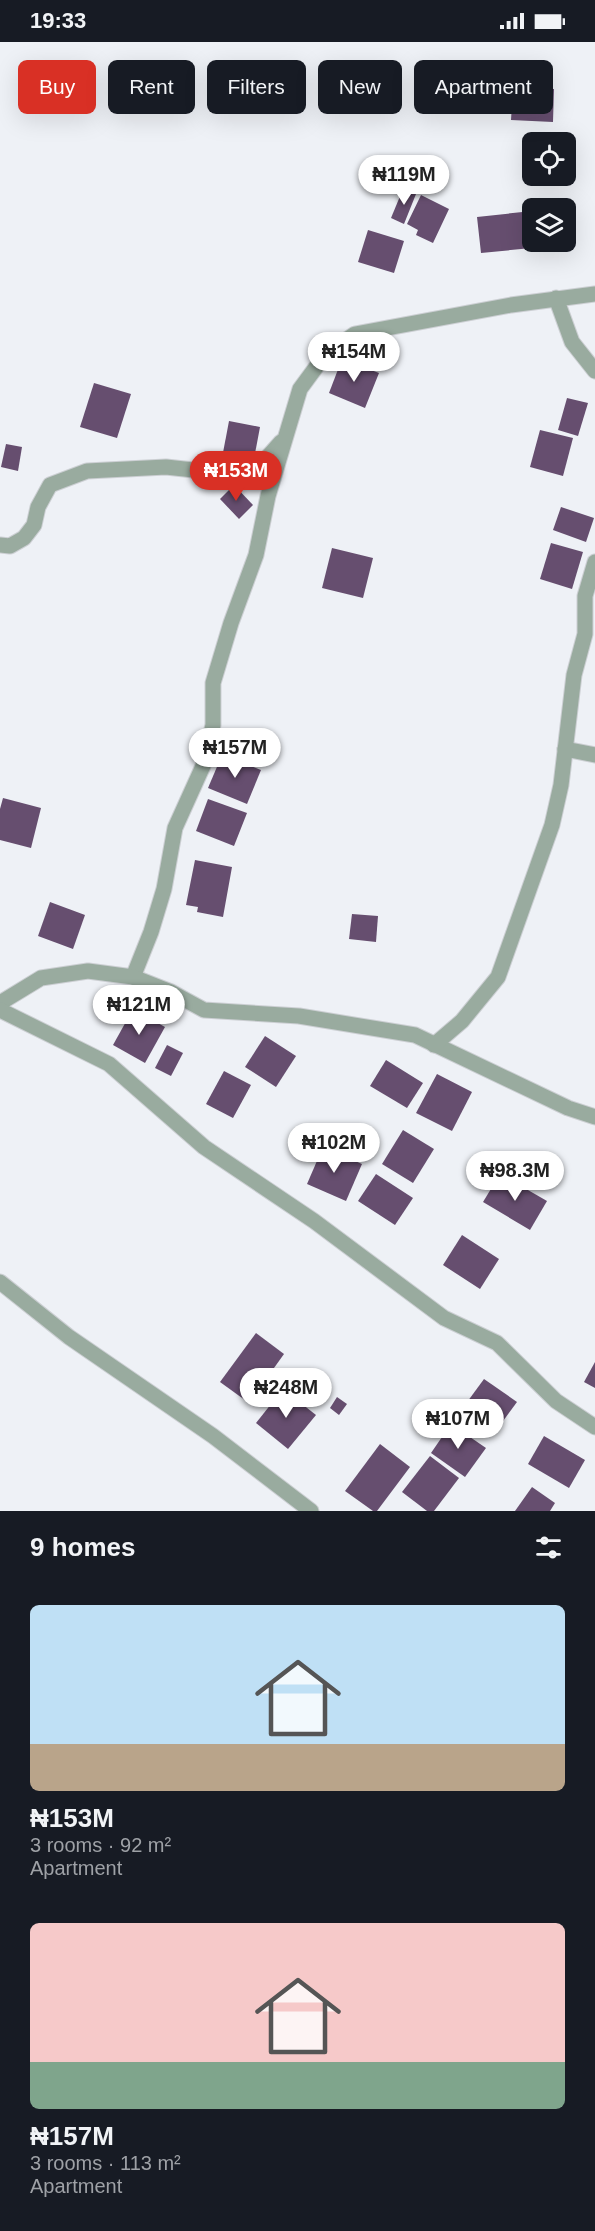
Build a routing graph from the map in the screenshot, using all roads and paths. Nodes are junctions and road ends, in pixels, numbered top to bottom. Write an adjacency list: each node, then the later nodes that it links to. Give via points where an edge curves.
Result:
1 (595, 294): 2 (street)
2 (556, 298): 3 (street, via 572,342); 4 (street, via 355,334 325,355 300,389)
3 (595, 371)
4 (284, 437): 5 (street, via 255,471 230,474 166,467 87,471 50,485 34,525 24,538 10,546); 9 (street, via 256,555 213,683 213,725 203,766 176,828 161,900)
5 (0, 545)
6 (595, 562): 7 (street, via 585,596 585,634 574,675)
7 (565, 749): 8 (street); 12 (street, via 552,825 498,977 462,1021)
8 (595, 755)
9 (133, 976): 10 (street, via 88,971 41,978); 12 (street, via 204,1010 299,1017 415,1035)
10 (0, 1003)
11 (0, 1010): 15 (street, via 110,1064 204,1147 314,1221 444,1317 497,1343 556,1401)
12 (434, 1045): 13 (street)
13 (595, 1117)
14 (0, 1282): 16 (street, via 69,1337 213,1436)
15 (595, 1427)
16 (311, 1511)

